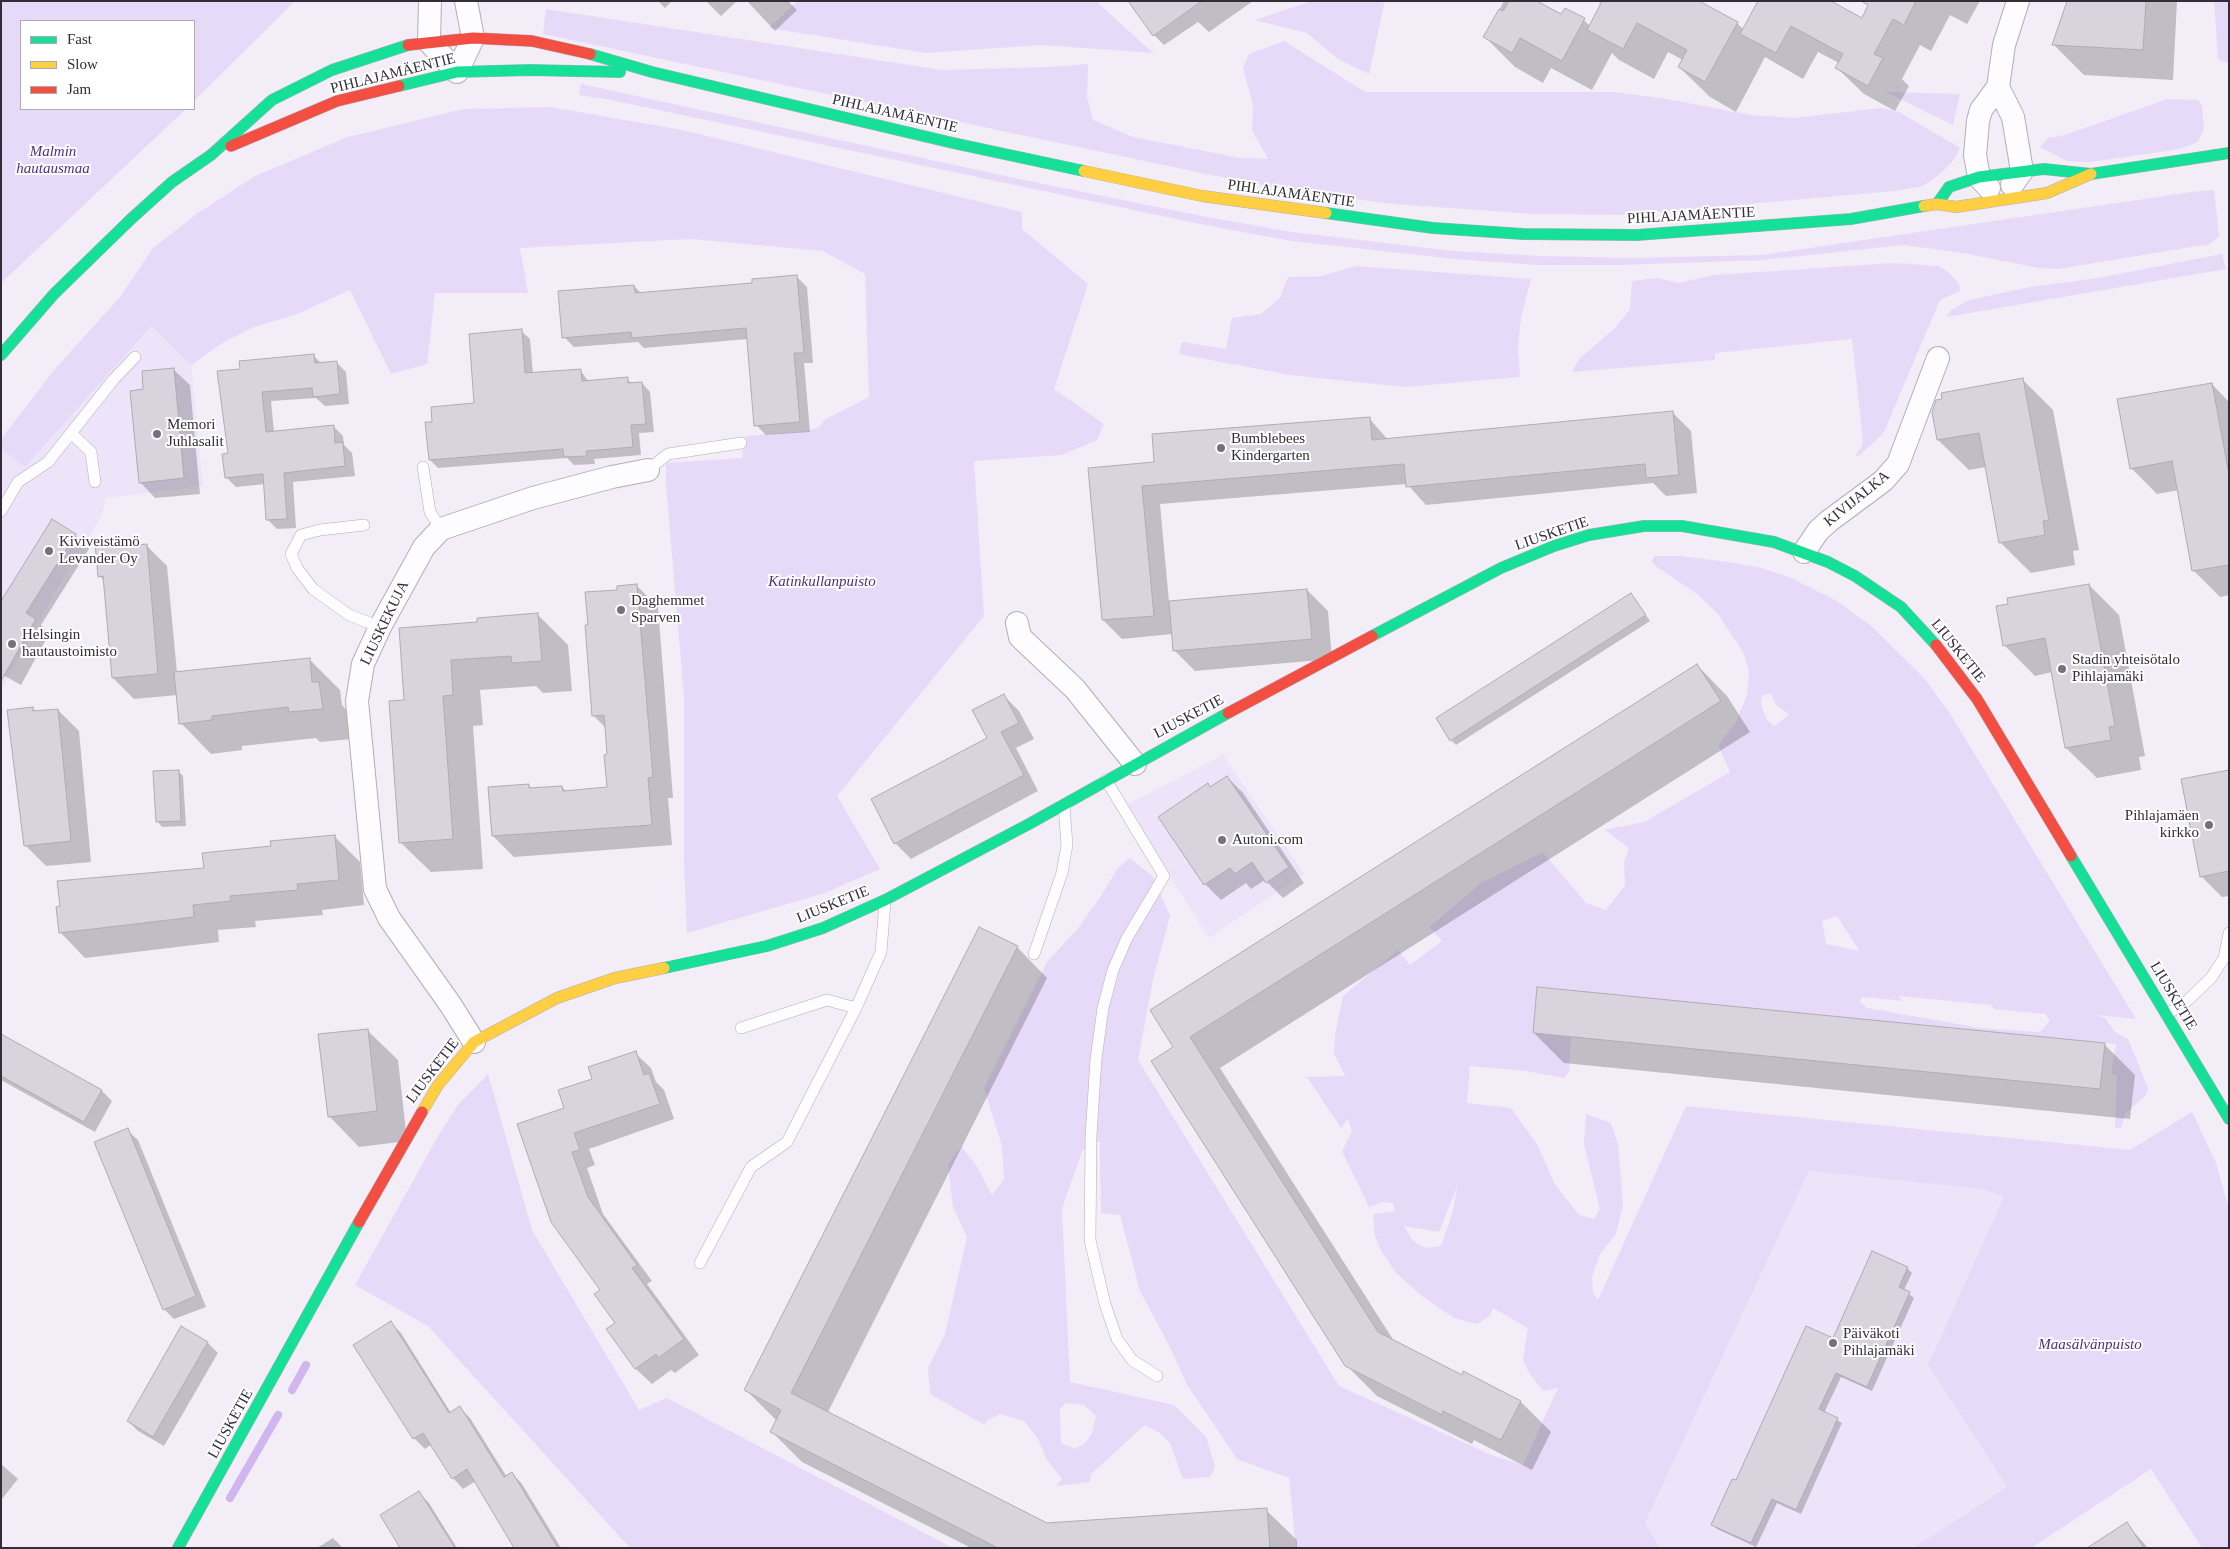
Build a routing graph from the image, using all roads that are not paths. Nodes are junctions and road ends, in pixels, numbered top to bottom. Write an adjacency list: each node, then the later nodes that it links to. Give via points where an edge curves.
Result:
1 (430, 1): 5 (street)
2 (466, 1): 4 (street)
3 (2018, 1): 8 (street, via 2004,45)
4 (473, 38): 5 (main road, PIHLAJAMÄENTIE); 6 (street); 7 (main road, PIHLAJAMÄENTIE, via 532,41 568,47)
5 (428, 42): 6 (street); 10 (main road, PIHLAJAMÄENTIE, via 402,46 332,70 272,100)
6 (457, 72): 7 (main road, PIHLAJAMÄENTIE); 10 (main road, PIHLAJAMÄENTIE, via 337,101)
7 (652, 72): 15 (main road, PIHLAJAMÄENTIE, via 953,143 1202,196 1433,228 1523,234 1638,235 1842,220)
8 (1998, 86): 11 (street, via 2013,117); 13 (street, via 1981,110 1978,121 1975,155)
9 (2229, 153): 12 (main road, PIHLAJAMÄENTIE)
10 (211, 155): 16 (main road, PIHLAJAMÄENTIE, via 172,182 131,218 54,294)
11 (2022, 171): 12 (main road, PIHLAJAMÄENTIE, via 2044,169); 13 (main road, PIHLAJAMÄENTIE); 14 (street)
12 (2091, 174): 14 (main road, PIHLAJAMÄENTIE, via 2047,194)
13 (1978, 177): 14 (street); 15 (main road, PIHLAJAMÄENTIE, via 1949,187)
14 (2001, 201): 15 (main road, PIHLAJAMÄENTIE, via 1956,208)
15 (1937, 204)
16 (1, 355)
17 (136, 357): 19 (lane)
18 (1938, 358): 27 (street, KIVIJALKA, via 1898,464 1883,481 1818,531)
19 (71, 433): 23 (lane, via 91,452); 24 (lane, via 48,462 18,482)
20 (741, 443): 22 (lane, LIUSKEKUJA, via 668,454)
21 (423, 467): 26 (lane, via 430,512)
22 (648, 470): 26 (street, LIUSKEKUJA, via 533,498)
23 (95, 482)
24 (1, 511)
25 (364, 525): 29 (lane, via 301,535 291,554 313,589 349,614)
26 (441, 529): 29 (street, LIUSKEKUJA, via 424,547)
27 (1804, 552): 30 (main road, LIUSKETIE, via 1774,542 1682,526 1613,530 1554,546 1501,568); 37 (main road, LIUSKETIE, via 1884,594 1901,607 1944,653 1977,699)
28 (1017, 623): 30 (street, via 1020,637 1075,688)
29 (380, 626): 39 (street, LIUSKEKUJA, via 363,664 356,701 375,889 389,918)
30 (1134, 764): 31 (main road, LIUSKETIE)
31 (1106, 780): 32 (main road, LIUSKETIE); 42 (lane, via 1164,876 1127,938 1113,970 1103,1008 1092,1126 1090,1240 1105,1304 1118,1339 1132,1360)
32 (1064, 804): 33 (main road, LIUSKETIE); 35 (lane, via 1067,845 1062,873)
33 (885, 900): 36 (lane, via 881,952); 39 (main road, LIUSKETIE, via 823,928 767,946 607,980 557,998)
34 (2229, 933): 37 (lane, via 2224,958 2211,978 2187,1001)
35 (1034, 954)
36 (856, 1008): 38 (lane, via 827,1000); 41 (lane, via 787,1142 752,1167)
37 (2166, 1015): 40 (main road, LIUSKETIE)
38 (741, 1028)
39 (474, 1042): 43 (main road, LIUSKETIE, via 438,1085 400,1148)
40 (2229, 1119)
41 (700, 1263)
42 (1157, 1376)
43 (185, 1545)

